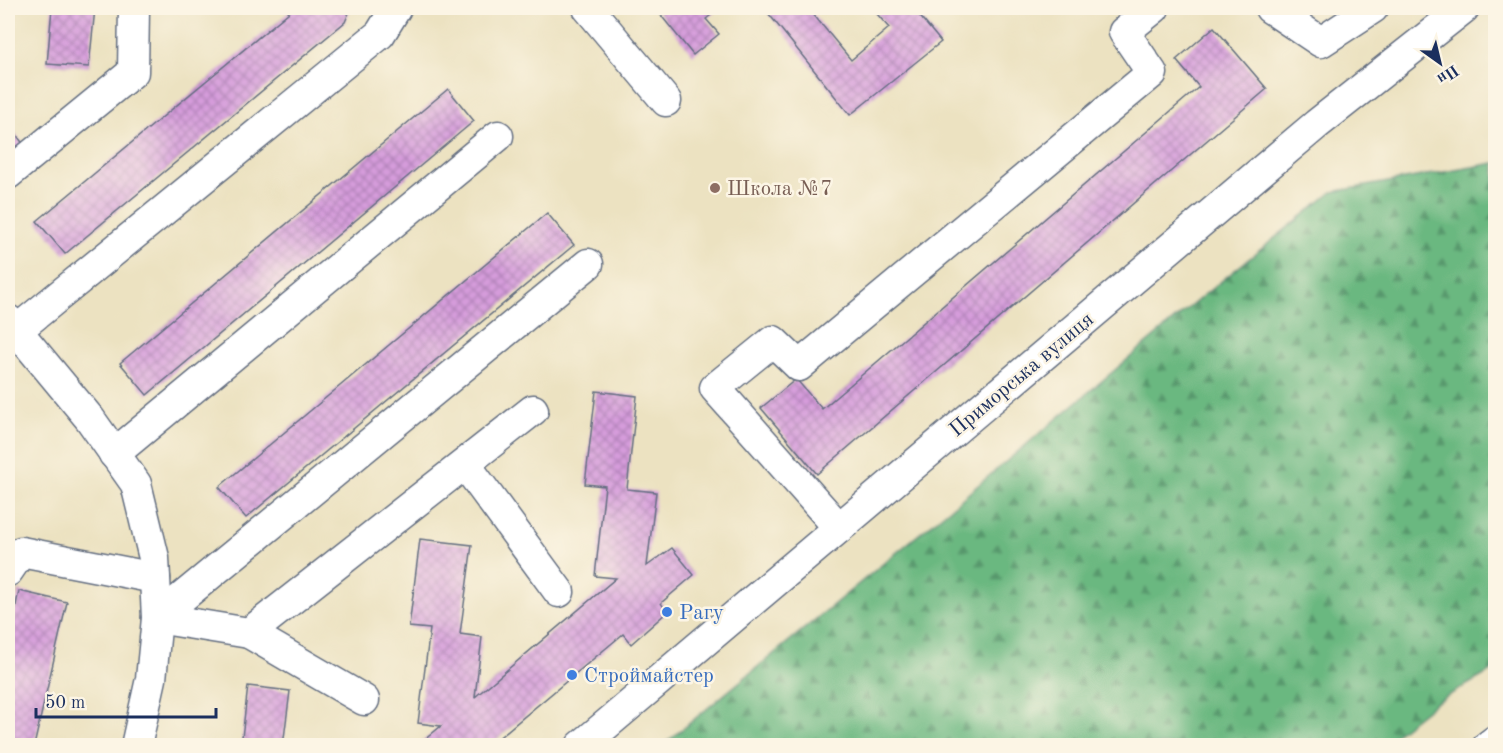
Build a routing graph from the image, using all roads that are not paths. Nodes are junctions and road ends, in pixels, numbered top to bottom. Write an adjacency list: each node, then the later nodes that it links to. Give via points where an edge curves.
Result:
1 (134, 8): 10 (street, via 133,72)
2 (396, 8): 12 (street, via 380,34)
3 (588, 8): 8 (street)
4 (1154, 8): 16 (street, via 1124,32 1152,73 799,366 773,341 715,388)
5 (1270, 8): 6 (street, via 1321,42)
6 (1373, 8)
7 (1443, 14): 16 (street, Приморська вулиця)
8 (666, 101)
9 (498, 136): 14 (street)
10 (8, 174)
11 (588, 264): 20 (street)
12 (12, 325): 14 (street)
13 (533, 410): 15 (street)
14 (114, 454): 18 (street, via 136,484)
15 (465, 464): 19 (street); 21 (street)
16 (839, 528): 25 (street, Приморська вулиця)
17 (8, 571): 18 (street, via 21,552)
18 (155, 578): 20 (street)
19 (559, 592)
20 (157, 618): 21 (street); 24 (street, via 151,679)
21 (249, 633): 22 (street)
22 (364, 700)
23 (1496, 740): 26 (street)
24 (136, 746)
25 (581, 746)
26 (1488, 746)

